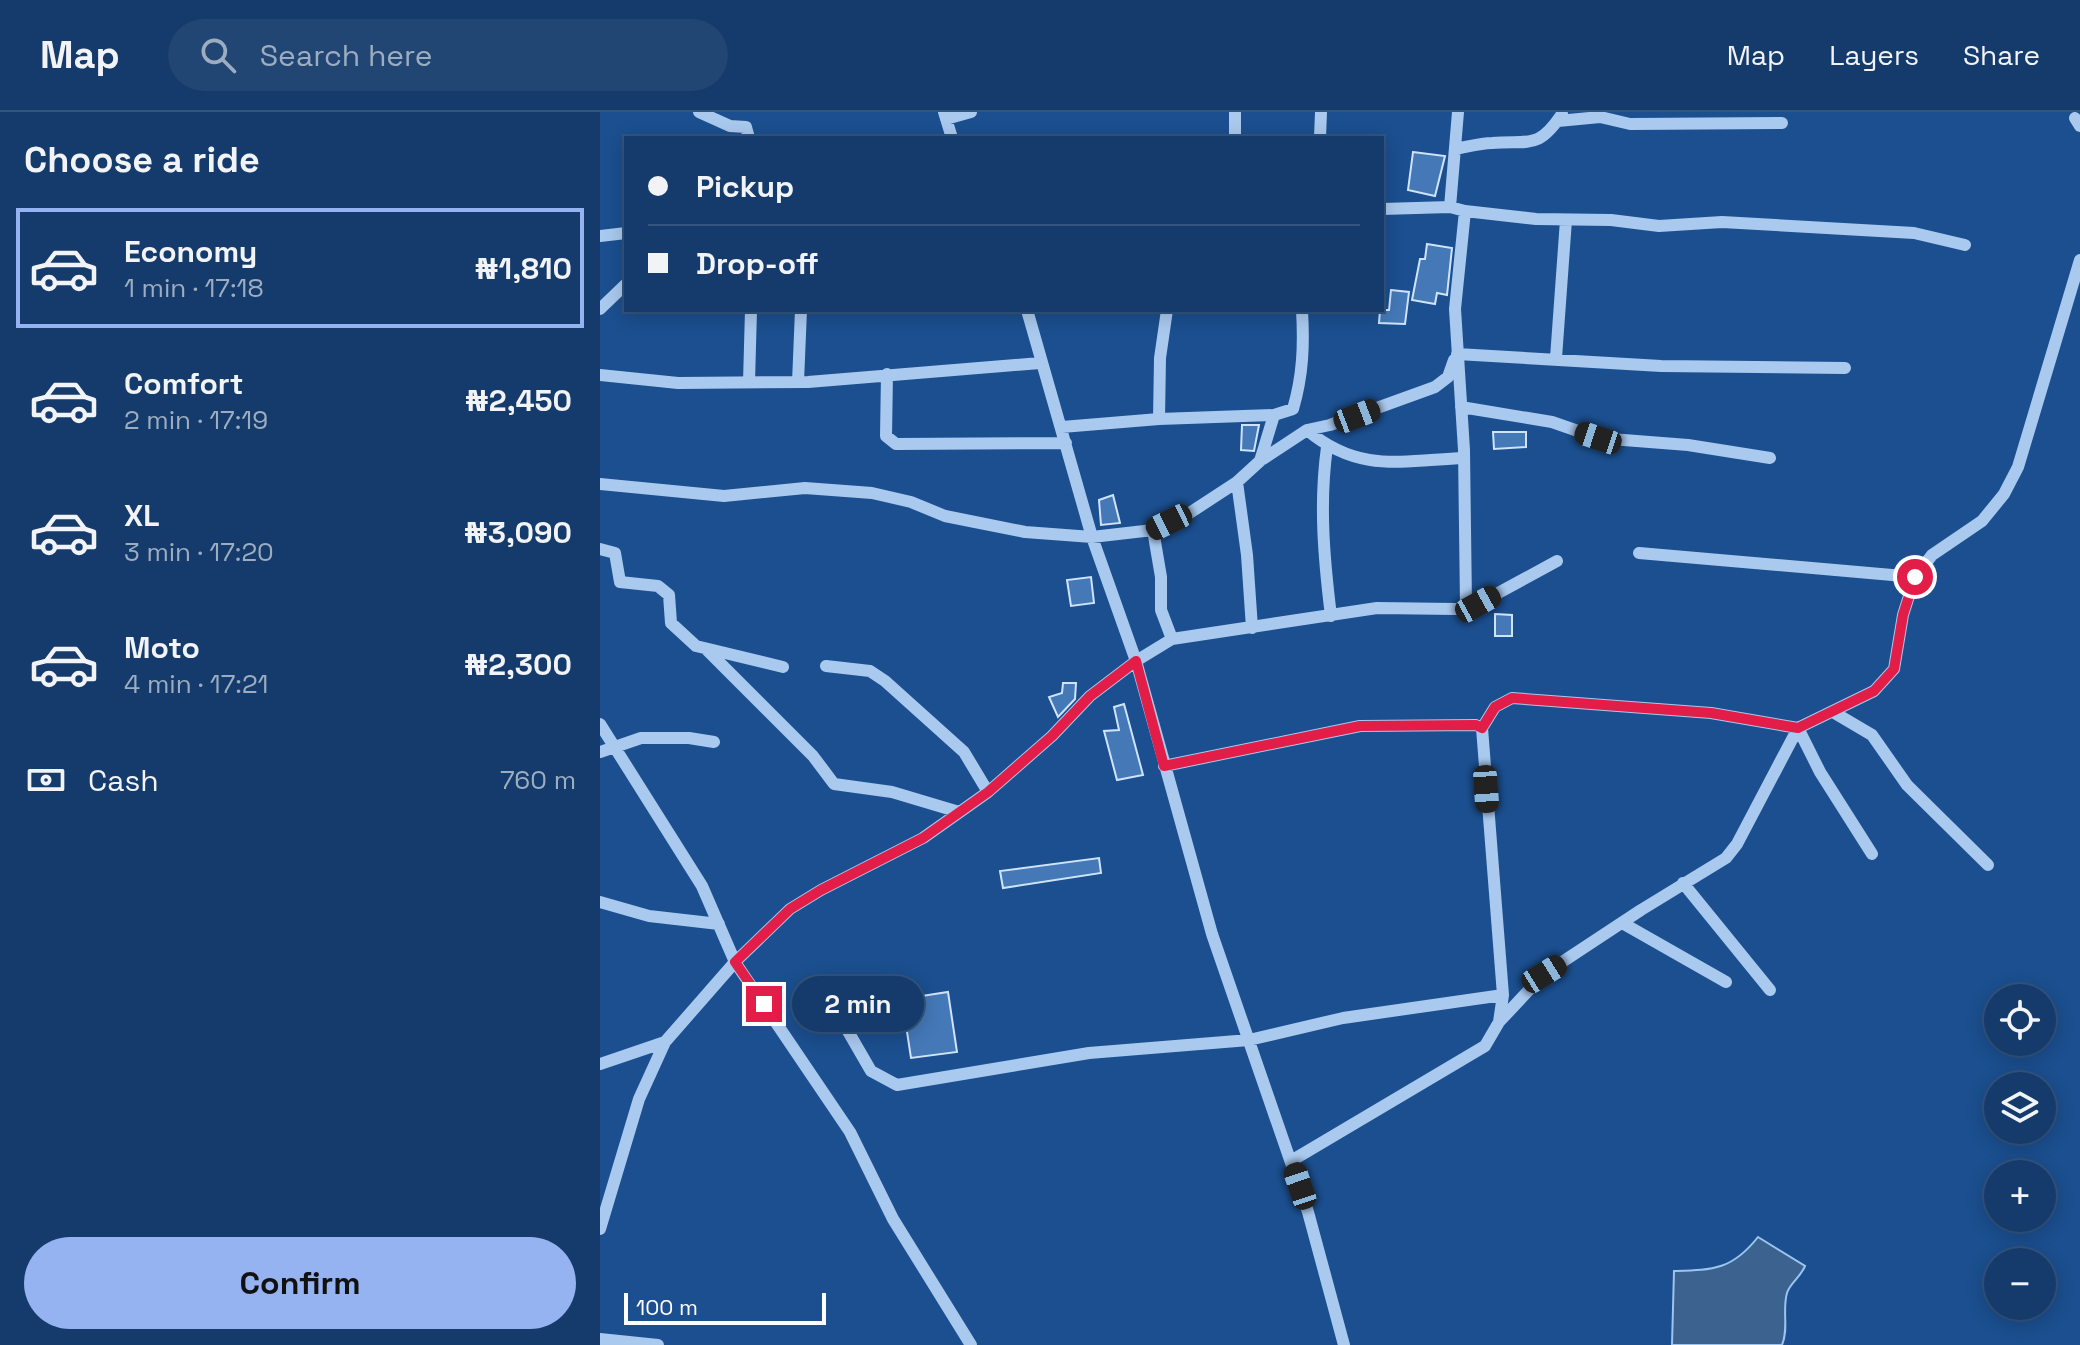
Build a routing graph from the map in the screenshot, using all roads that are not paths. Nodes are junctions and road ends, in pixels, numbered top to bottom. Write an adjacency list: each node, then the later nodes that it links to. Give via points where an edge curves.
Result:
1 (699, 112): 9 (street, via 746,127)
2 (971, 112): 6 (street)
3 (1235, 112): 11 (street)
4 (1321, 112): 12 (street)
5 (1458, 112): 13 (street)
6 (945, 115): 10 (street)
7 (1560, 116): 8 (street, via 1630,124); 13 (street, via 1545,137 1528,145)
8 (1782, 123)
9 (748, 136)
10 (951, 136)
11 (1235, 136)
12 (1320, 136)
13 (1455, 149): 14 (street)
14 (1450, 207): 15 (street); 16 (street)
15 (1384, 209)
16 (1465, 211): 17 (street); 29 (street, via 1455,309)
17 (1566, 220): 20 (street, via 1914,233); 30 (street)
18 (624, 233): 19 (street)
19 (600, 236)
20 (1965, 245)
21 (2080, 260): 54 (street, via 2018,467 2004,494 1982,521 1932,555)
22 (624, 286): 23 (street)
23 (600, 309)
24 (751, 312): 35 (street)
25 (801, 312): 36 (street)
26 (1027, 312): 31 (street)
27 (1167, 312): 39 (street)
28 (1302, 312): 38 (street, via 1300,385 1293,409)
29 (1457, 354): 30 (street); 37 (street); 41 (street, via 1448,377 1435,387)
30 (1556, 358): 32 (street, via 1661,366)
31 (1040, 363): 33 (street); 40 (street)
32 (1845, 368)
33 (887, 374): 36 (street); 42 (street, via 886,436 896,444)
34 (600, 375): 35 (street, via 678,383)
35 (749, 382): 36 (street)
36 (798, 382)
37 (1461, 407): 44 (street); 45 (street, via 1552,422 1598,438)
38 (1274, 415): 39 (street); 46 (street)
39 (1159, 419): 40 (street)
40 (1062, 427): 42 (street)
41 (1307, 430): 43 (street); 46 (street)
42 (1066, 443): 50 (street)
43 (1327, 447): 44 (street, via 1385,464); 56 (street, via 1322,540)
44 (1463, 458): 55 (street)
45 (1770, 458)
46 (1260, 461): 47 (street)
47 (1237, 482): 49 (street); 57 (street)
48 (600, 484): 50 (street, via 724,496 805,488 872,493 945,516 1025,532)
49 (1153, 530): 50 (street); 58 (street, via 1161,610)
50 (1092, 537): 60 (street)
51 (600, 549): 59 (street, via 615,553 620,582 658,586 669,595 671,623)
52 (1639, 553): 54 (street)
53 (1557, 561): 55 (street, via 1478,604)
54 (1915, 577): 63 (street, via 1894,669 1874,691)
55 (1466, 605): 56 (street, via 1377,608)
56 (1331, 616): 57 (street)
57 (1252, 628): 58 (street)
58 (1172, 639): 60 (street)
59 (707, 650): 62 (street); 72 (street, via 813,756 834,784 892,792)
60 (1136, 661): 70 (street); 71 (street, via 1090,696)
61 (826, 666): 71 (street, via 870,671 885,681 964,752)
62 (783, 667)
63 (1833, 712): 66 (street); 74 (street, via 1872,735 1907,785)
64 (600, 724): 68 (street)
65 (1482, 728): 66 (street, via 1495,707 1512,698 1711,713); 70 (street, via 1360,726); 82 (street)
66 (1798, 728): 73 (street); 75 (street, via 1737,844 1726,858)
67 (714, 742): 68 (street, via 641,738)
68 (615, 749): 69 (street); 77 (street, via 702,886)
69 (600, 752)
70 (1164, 766): 85 (street)
71 (988, 792): 72 (street)
72 (959, 812): 79 (street, via 923,838 790,909)
73 (1872, 854)
74 (1988, 865)
75 (1683, 883): 78 (street); 81 (street)
76 (600, 902): 77 (street, via 649,916)
77 (719, 924): 79 (street)
78 (1624, 924): 80 (street); 84 (street, via 1544,974)
79 (735, 962): 86 (street); 92 (street, via 850,1132 893,1219)
80 (1726, 982)
81 (1770, 990)
82 (1503, 995): 84 (street); 85 (street, via 1343,1018)
83 (834, 1007): 85 (street, via 871,1071 897,1085 1089,1053)
84 (1499, 1022): 88 (street, via 1485,1046)
85 (1249, 1040): 88 (street)
86 (665, 1042): 87 (street); 89 (street, via 639,1099)
87 (600, 1064)
88 (1291, 1161): 93 (street)
89 (600, 1229)
90 (600, 1339): 91 (street)
91 (658, 1345)
92 (971, 1345)
93 (1344, 1345)

